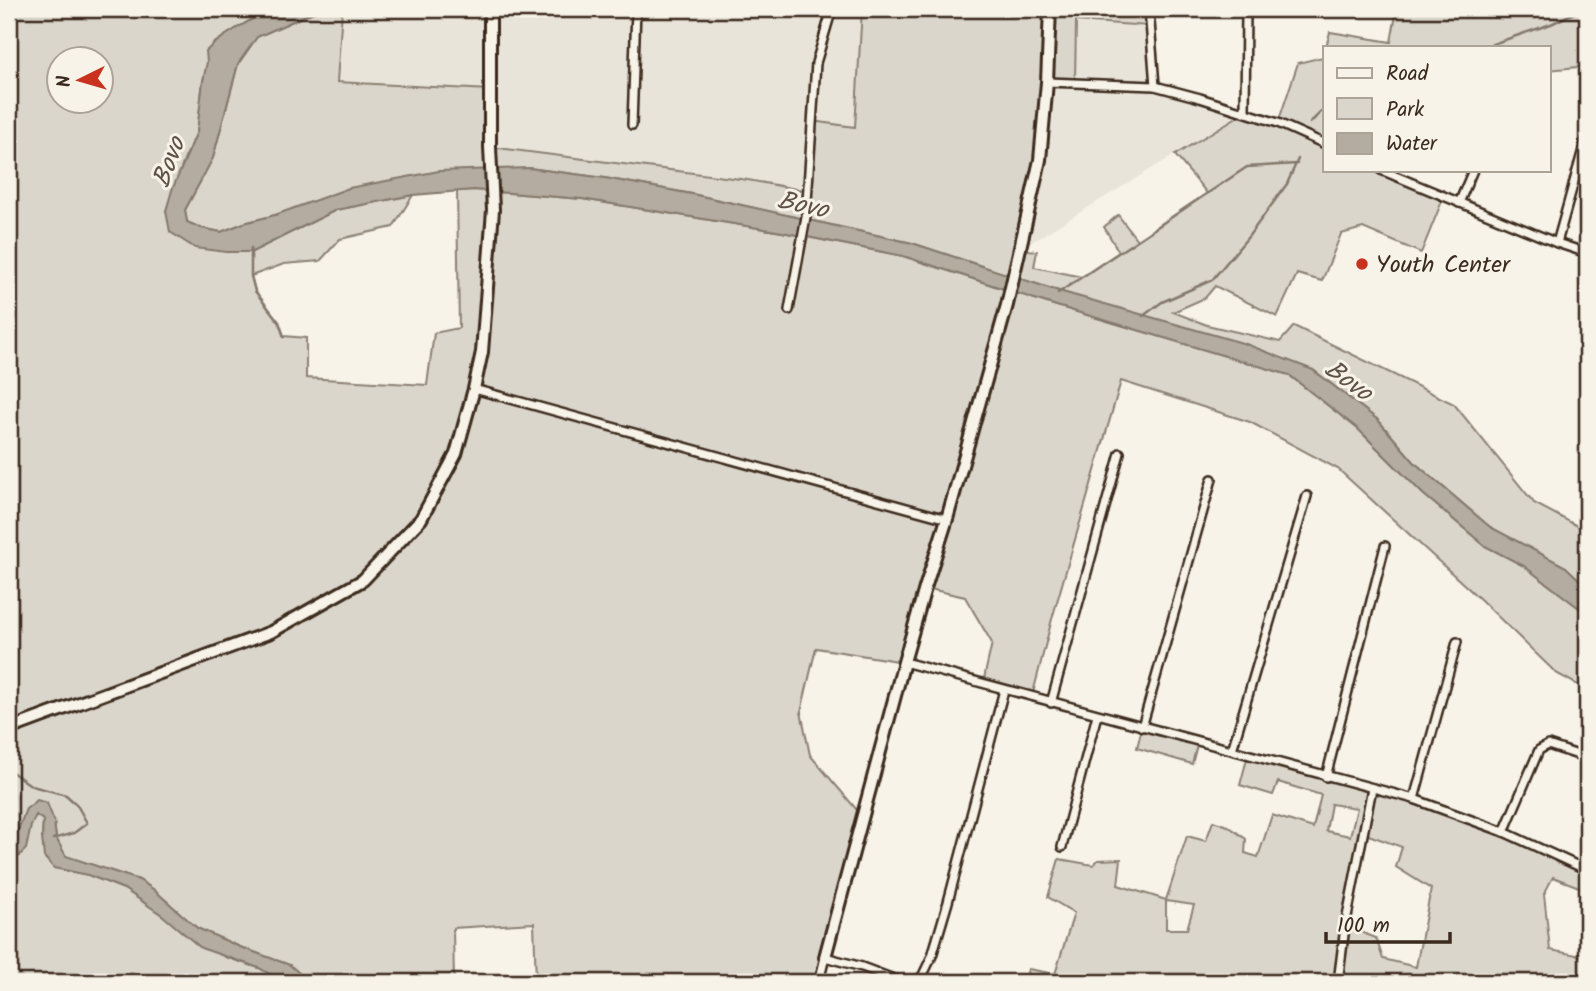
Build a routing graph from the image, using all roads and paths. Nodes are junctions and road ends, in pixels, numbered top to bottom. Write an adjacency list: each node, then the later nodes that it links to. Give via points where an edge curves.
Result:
1 (490, 9): 19 (main road, via 493,210 482,352)
2 (636, 9): 10 (street)
3 (832, 9): 18 (street, via 816,63 806,216)
4 (1050, 9): 7 (main road)
5 (1149, 9): 8 (street)
6 (1246, 9): 9 (street)
7 (1047, 82): 8 (street); 23 (main road, via 1040,160 1007,305)
8 (1155, 86): 9 (street)
9 (1245, 112): 12 (street)
10 (632, 125)
11 (1587, 135): 16 (street)
12 (1323, 143)
13 (1386, 172): 15 (street)
14 (1472, 172): 15 (street)
15 (1459, 203): 16 (street)
16 (1557, 243): 17 (street)
17 (1587, 253)
18 (789, 310)
19 (474, 389): 23 (street); 31 (main road, via 456,454 421,519 363,580 271,632)
20 (1120, 453): 28 (street)
21 (1212, 479): 30 (street)
22 (1307, 496): 32 (street)
23 (947, 519): 26 (main road)
24 (1385, 546): 34 (street)
25 (1457, 642): 36 (street)
26 (904, 662): 27 (street); 40 (main road)
27 (1004, 690): 28 (street); 40 (street, via 948,902 922,977 902,982)
28 (1051, 703): 29 (street)
29 (1097, 715): 30 (street); 38 (street)
30 (1142, 727): 32 (street)
31 (9, 729)
32 (1232, 750): 34 (street)
33 (1587, 758): 37 (street, via 1548,745 1539,750)
34 (1326, 777): 35 (street)
35 (1372, 788): 36 (street); 42 (street)
36 (1414, 799): 37 (street)
37 (1504, 832): 39 (street)
38 (1062, 847)
39 (1587, 870)
40 (825, 957): 41 (street)
41 (819, 982)
42 (1338, 982)

